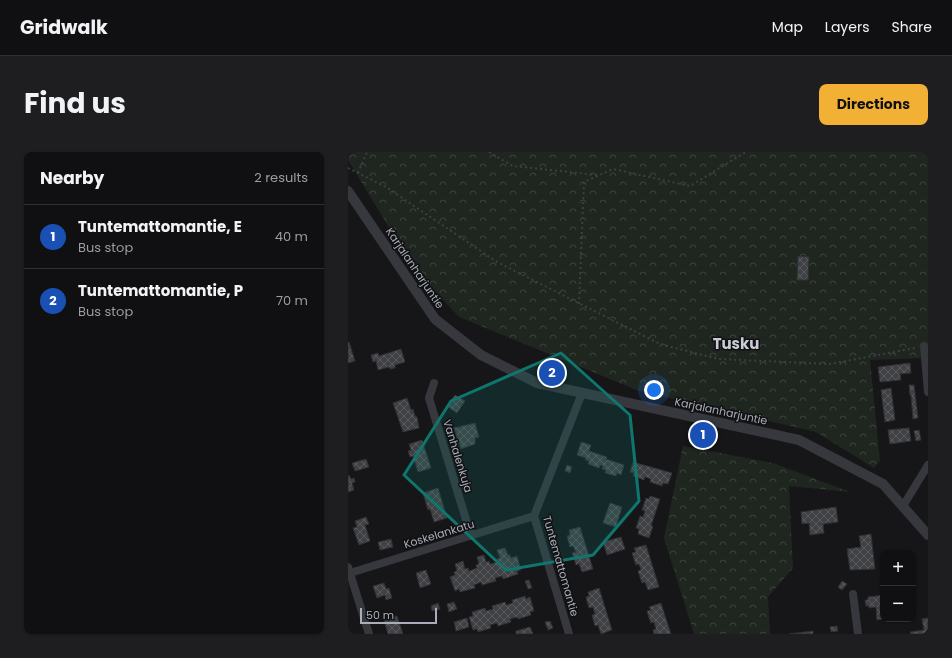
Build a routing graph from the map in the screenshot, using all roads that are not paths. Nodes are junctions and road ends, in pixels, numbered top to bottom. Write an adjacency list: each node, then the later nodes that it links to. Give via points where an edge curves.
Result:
1 (348, 191): 4 (street, Karjalanharjuntie, via 435,319 481,355 537,383)
2 (924, 346): 5 (street)
3 (434, 383): 10 (street, Vanhalenkuja, via 429,398)
4 (582, 392): 7 (street, Karjalanharjuntie, via 799,440 883,484); 8 (street, Tuntemattomantie)
5 (928, 392)
6 (928, 465): 7 (street)
7 (903, 506): 9 (street, Karjalanharjuntie)
8 (534, 516): 10 (street, Koskelankatu); 14 (street, Tuntemattomantie)
9 (928, 535)
10 (471, 536): 11 (street, Koskelankatu)
11 (349, 570): 13 (street)
12 (853, 594): 15 (street)
13 (369, 634)
14 (569, 634)
15 (858, 634)

